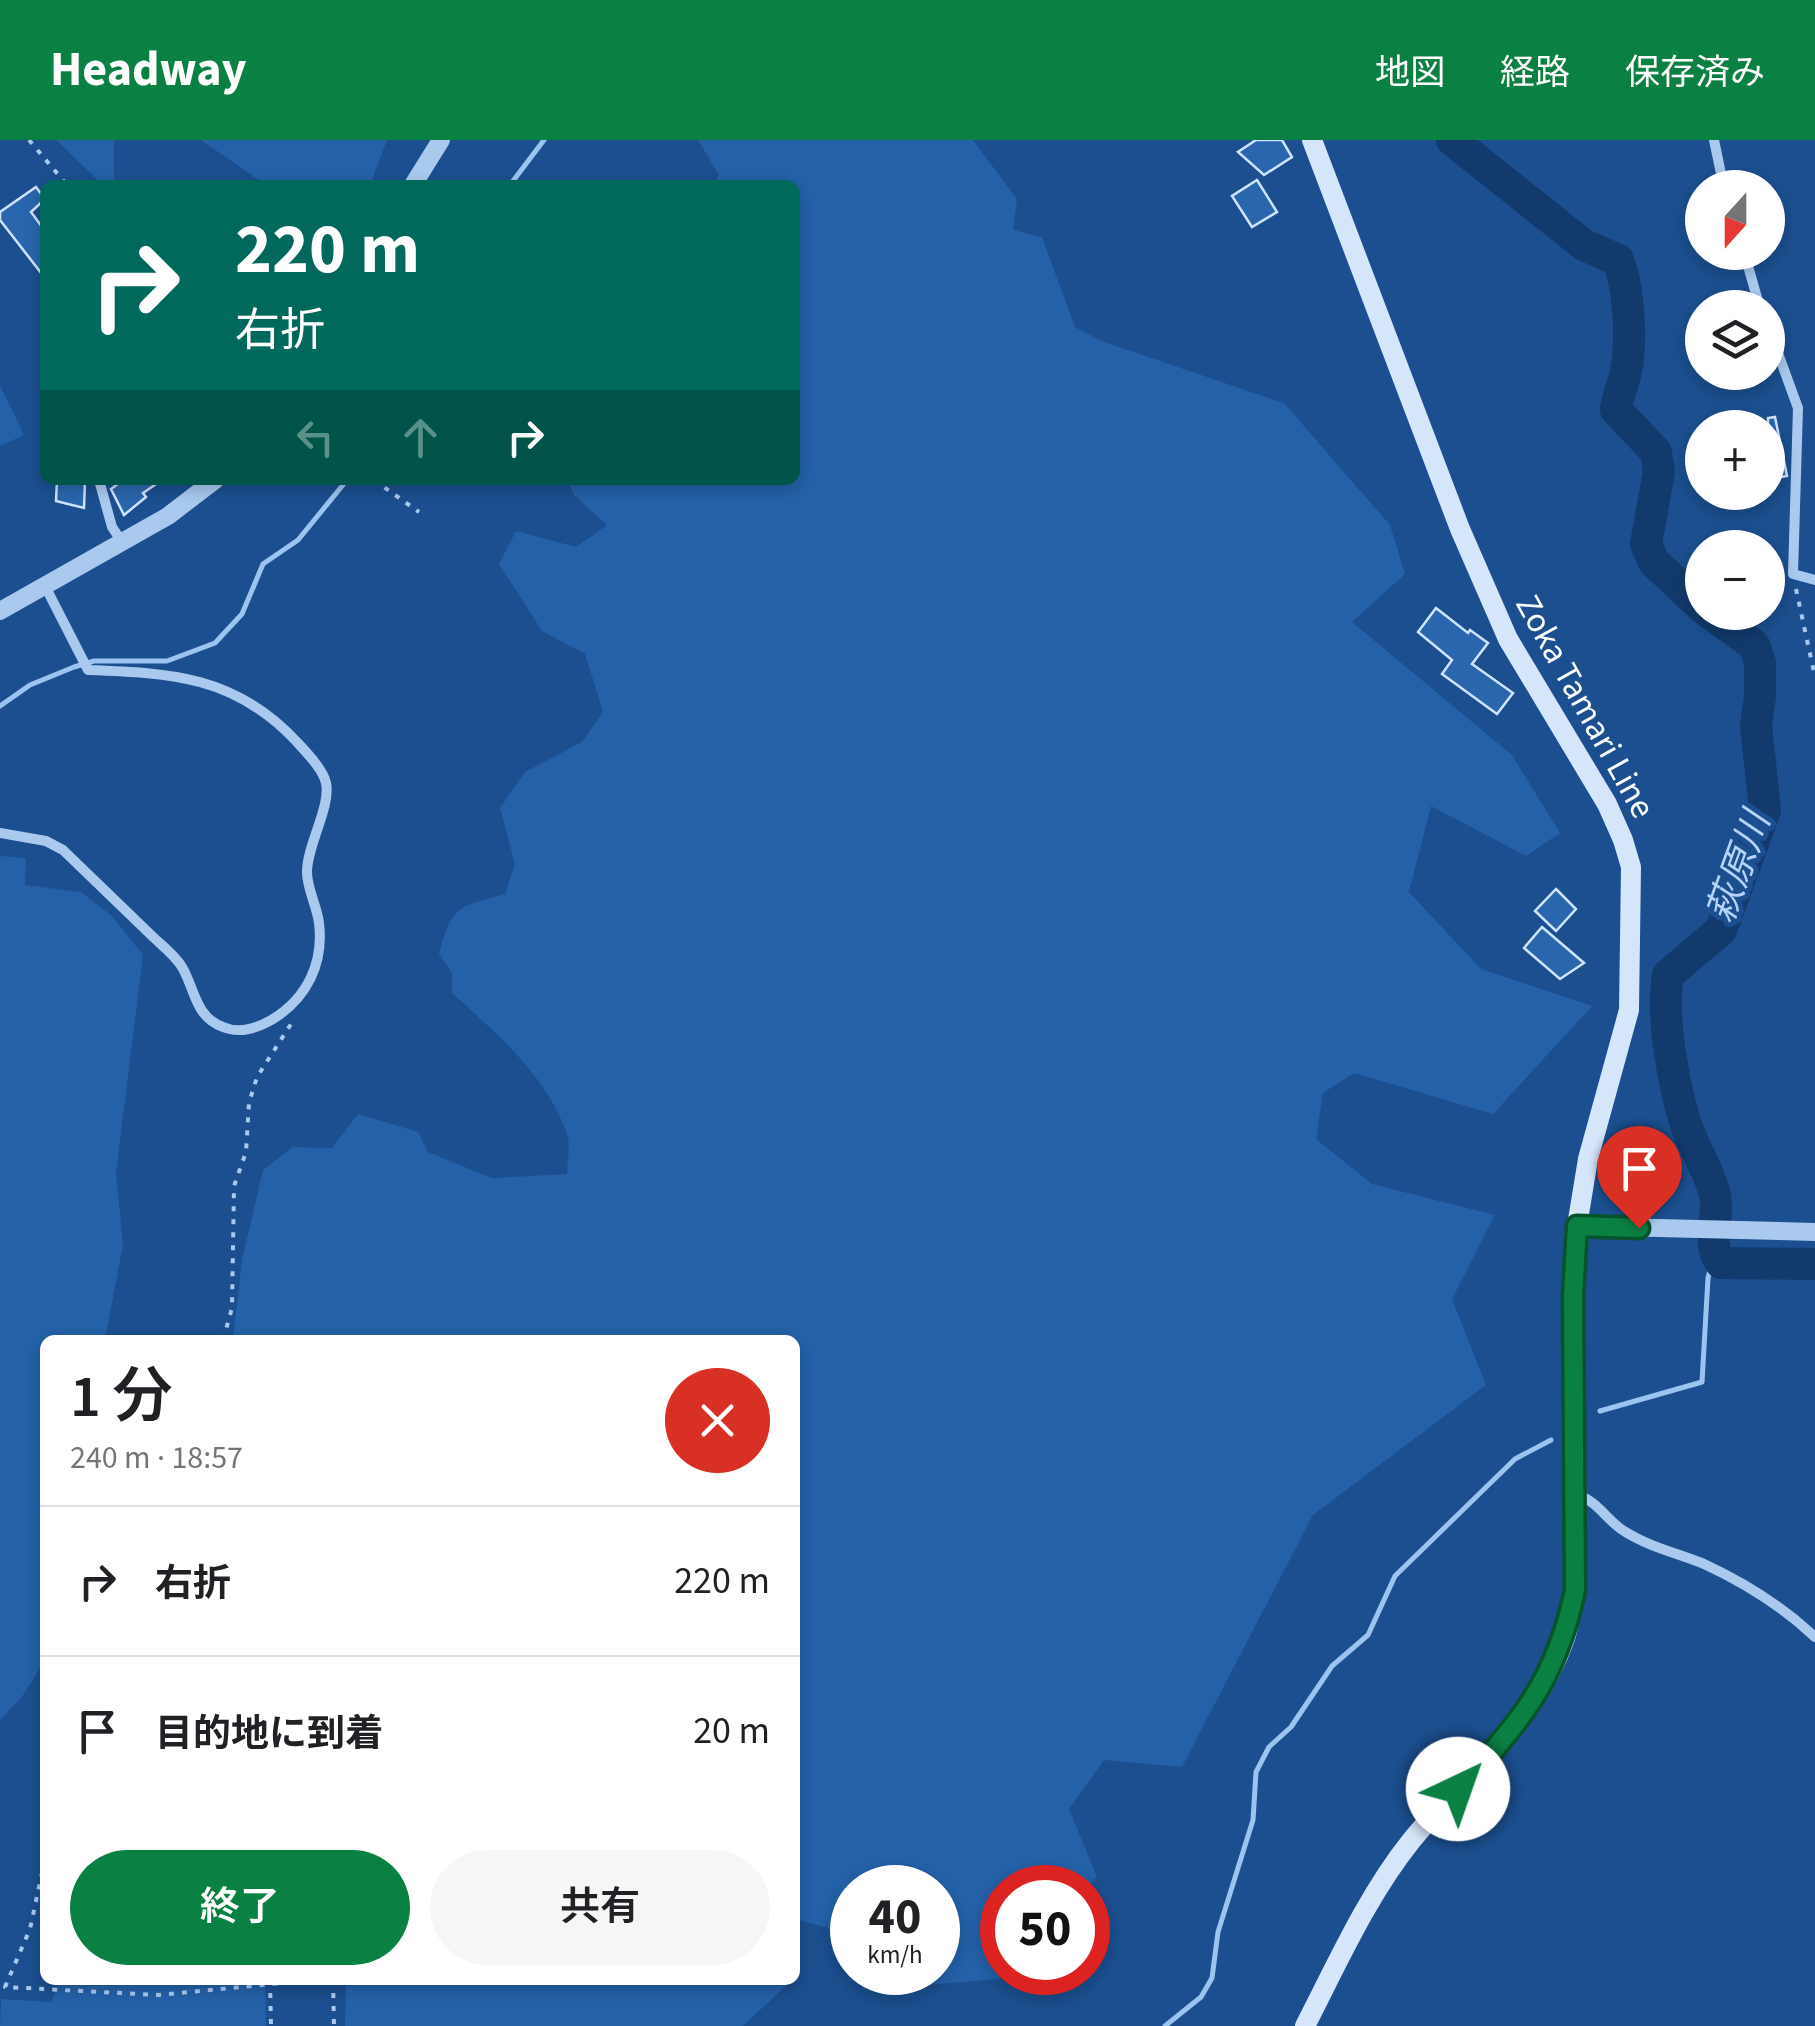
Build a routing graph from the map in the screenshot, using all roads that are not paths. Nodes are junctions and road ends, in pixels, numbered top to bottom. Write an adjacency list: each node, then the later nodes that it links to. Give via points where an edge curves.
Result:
1 (441, 140): 5 (street)
2 (1312, 140): 14 (main road, Zoka Tamari Line, via 1508,639 1624,840 1630,868 1629,1010)
3 (1714, 140): 4 (street)
4 (1720, 170)
5 (416, 180)
6 (1785, 372): 10 (street, via 1798,408 1793,574)
7 (100, 485): 9 (street)
8 (210, 485): 9 (street)
9 (122, 542): 11 (street)
10 (1815, 580)
11 (45, 586): 12 (street); 13 (street, via 88,670 164,673 233,693 282,726 326,779 308,856 319,922 313,976 300,996 262,1026 236,1031 208,1019 181,964 63,850)
12 (0, 611)
13 (0, 834)
14 (1577, 1226): 15 (street); 16 (main road, Zoka Tamari Line)
15 (1815, 1232)
16 (1574, 1495): 17 (street, via 1586,1497 1621,1530 1705,1565 1778,1607); 18 (main road, Zoka Tamari Line, via 1575,1590 1566,1635 1546,1681 1410,1842)
17 (1815, 1637)
18 (1304, 2026)

